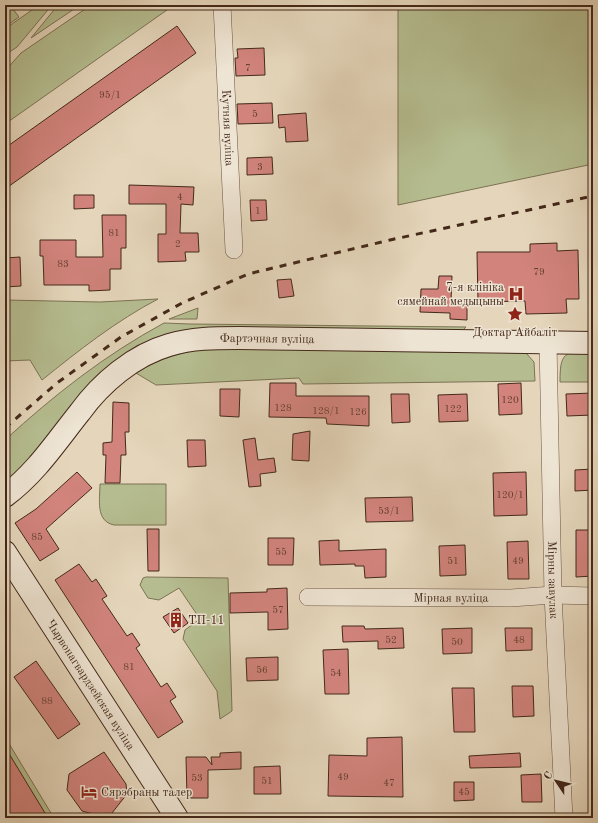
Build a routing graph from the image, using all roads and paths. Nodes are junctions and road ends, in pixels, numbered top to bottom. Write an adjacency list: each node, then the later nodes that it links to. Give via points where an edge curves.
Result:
1 (222, 5): 2 (street, Кутняя вуліца)
2 (234, 250)
3 (548, 342): 4 (street, Фартэчная вуліца); 5 (street, Фартэчная вуліца, via 232,338 187,340 168,345 127,366 109,380 81,410 31,474); 7 (street, Мірны завулак)
4 (593, 343)
5 (5, 496)
6 (5, 552): 10 (street, Чырвонагвардзейская вуліца)
7 (553, 595): 8 (street, Мірная вуліца); 9 (street, Мірная вуліца, via 511,598); 11 (street, Мірны завулак)
8 (593, 596)
9 (308, 597)
10 (177, 818)
11 (564, 818)

